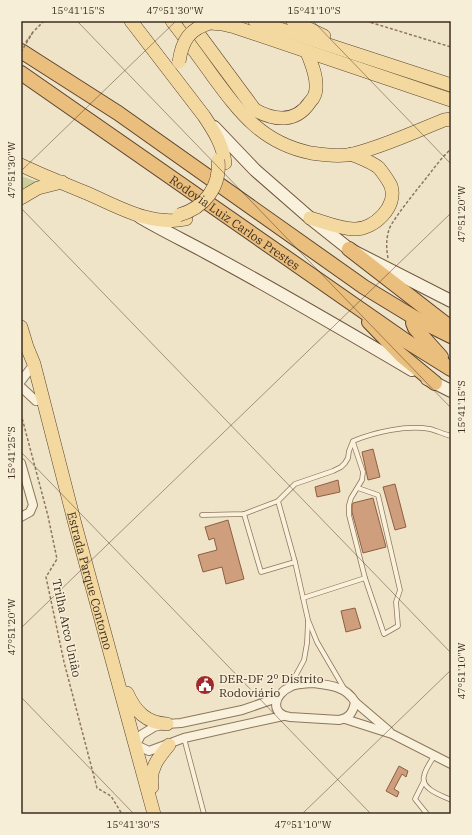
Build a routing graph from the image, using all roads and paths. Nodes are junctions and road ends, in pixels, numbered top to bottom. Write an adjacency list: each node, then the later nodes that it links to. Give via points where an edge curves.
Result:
1 (44, 21): 9 (path, bridge, via 33,32)
2 (131, 21): 12 (main road)
3 (172, 21): 20 (main road, via 236,108 257,128 296,150 324,155)
4 (189, 21): 10 (main road, via 255,110 268,116 290,118 298,115 315,96 314,72)
5 (255, 21): 11 (main road)
6 (293, 21): 11 (main road)
7 (366, 21): 8 (path)
8 (451, 47)
9 (21, 51): 33 (highway, Rodovia Luiz Carlos Prestes, via 118,113 364,287)
10 (307, 52): 15 (main road, bridge, via 236,27 222,24 201,26 187,38 181,52 182,76); 16 (main road)
11 (369, 58): 14 (main road)
12 (166, 68): 15 (main road); 21 (main road, via 177,91 211,142)
13 (21, 73): 32 (highway, Rodovia Luiz Carlos Prestes)
14 (451, 85)
15 (190, 99): 17 (main road)
16 (451, 100)
17 (204, 116): 21 (main road, via 220,142 224,153); 28 (main road, via 255,170)
18 (451, 118): 20 (main road, via 383,146)
19 (451, 149): 30 (path, via 439,160 390,228 386,247)
20 (351, 154): 28 (main road, via 377,167 391,186 390,203 384,213 368,227 355,229)
21 (221, 162): 27 (main road, via 224,177 217,193 204,209)
22 (21, 165): 23 (main road)
23 (62, 182): 24 (main road, via 38,188); 25 (main road)
24 (21, 198)
25 (101, 199): 26 (main road); 27 (main road, via 158,215)
26 (137, 216): 27 (main road, via 159,221); 40 (main road, via 206,252)
27 (183, 217)
28 (310, 218): 29 (main road)
29 (349, 249): 30 (main road); 34 (highway)
30 (395, 272): 31 (main road)
31 (451, 301)
32 (353, 304): 38 (highway, Rodovia Luiz Carlos Prestes); 40 (highway, via 391,345)
33 (415, 318): 36 (highway, Rodovia Luiz Carlos Prestes); 38 (highway, via 415,328)
34 (451, 328)
35 (22, 331): 37 (main road, Estrada Parque Contorno)
36 (451, 336)
37 (32, 367): 39 (street); 43 (main road, Estrada Parque Contorno); 57 (main road, Estrada Parque Contorno)
38 (451, 368)
39 (21, 381)
40 (435, 383): 42 (main road)
41 (21, 387): 43 (street)
42 (451, 392)
43 (36, 401): 67 (main road, Estrada Parque Contorno)
44 (21, 414): 78 (path, Trilha Arco União, via 57,559 46,577 64,662 97,788 111,796)
45 (451, 436): 46 (lane, via 430,429 410,429 371,434)
46 (353, 441): 48 (lane, via 363,472); 49 (lane, via 348,458 341,467 295,484)
47 (21, 463): 52 (street, via 33,505 30,512)
48 (358, 488): 54 (lane, via 349,505 349,515); 54 (lane, via 378,495 400,590 396,602 398,626 384,634)
49 (278, 501): 50 (lane); 53 (lane)
50 (244, 514): 51 (lane); 53 (lane, via 261,572)
51 (202, 515)
52 (21, 517)
53 (295, 562): 55 (lane)
54 (365, 578): 55 (lane)
55 (303, 598): 56 (lane)
56 (308, 620): 58 (lane, via 304,660); 59 (lane, via 317,642)
57 (115, 670): 66 (main road, via 136,709 150,720); 71 (main road, Estrada Parque Contorno)
58 (290, 687): 59 (street, via 312,683); 60 (street)
59 (346, 691): 61 (street)
60 (277, 698): 62 (street, via 242,710); 63 (street, via 276,707)
61 (355, 702): 64 (street, via 353,710); 69 (street)
62 (213, 716): 65 (street); 68 (street)
63 (283, 716): 64 (street); 68 (street)
64 (345, 719): 69 (street)
65 (181, 723): 66 (street); 70 (street)
66 (167, 724): 71 (street, via 148,730 141,735)
67 (126, 729): 71 (main road); 74 (main road, Estrada Parque Contorno)
68 (216, 731): 70 (street)
69 (392, 734): 73 (street)
70 (184, 738): 72 (street); 82 (lane)
71 (136, 745): 72 (street, via 149,751); 74 (main road); 80 (main road, Estrada Parque Contorno)
72 (169, 745): 81 (main road, via 152,771 152,786)
73 (434, 756): 75 (street); 76 (lane)
74 (135, 763): 79 (main road, Estrada Parque Contorno)
75 (451, 764)
76 (424, 781): 77 (lane, via 427,787); 83 (lane, via 415,799)
77 (451, 800)
78 (122, 814)
79 (148, 814)
80 (154, 814)
81 (158, 814)
82 (204, 814)
83 (427, 814)

